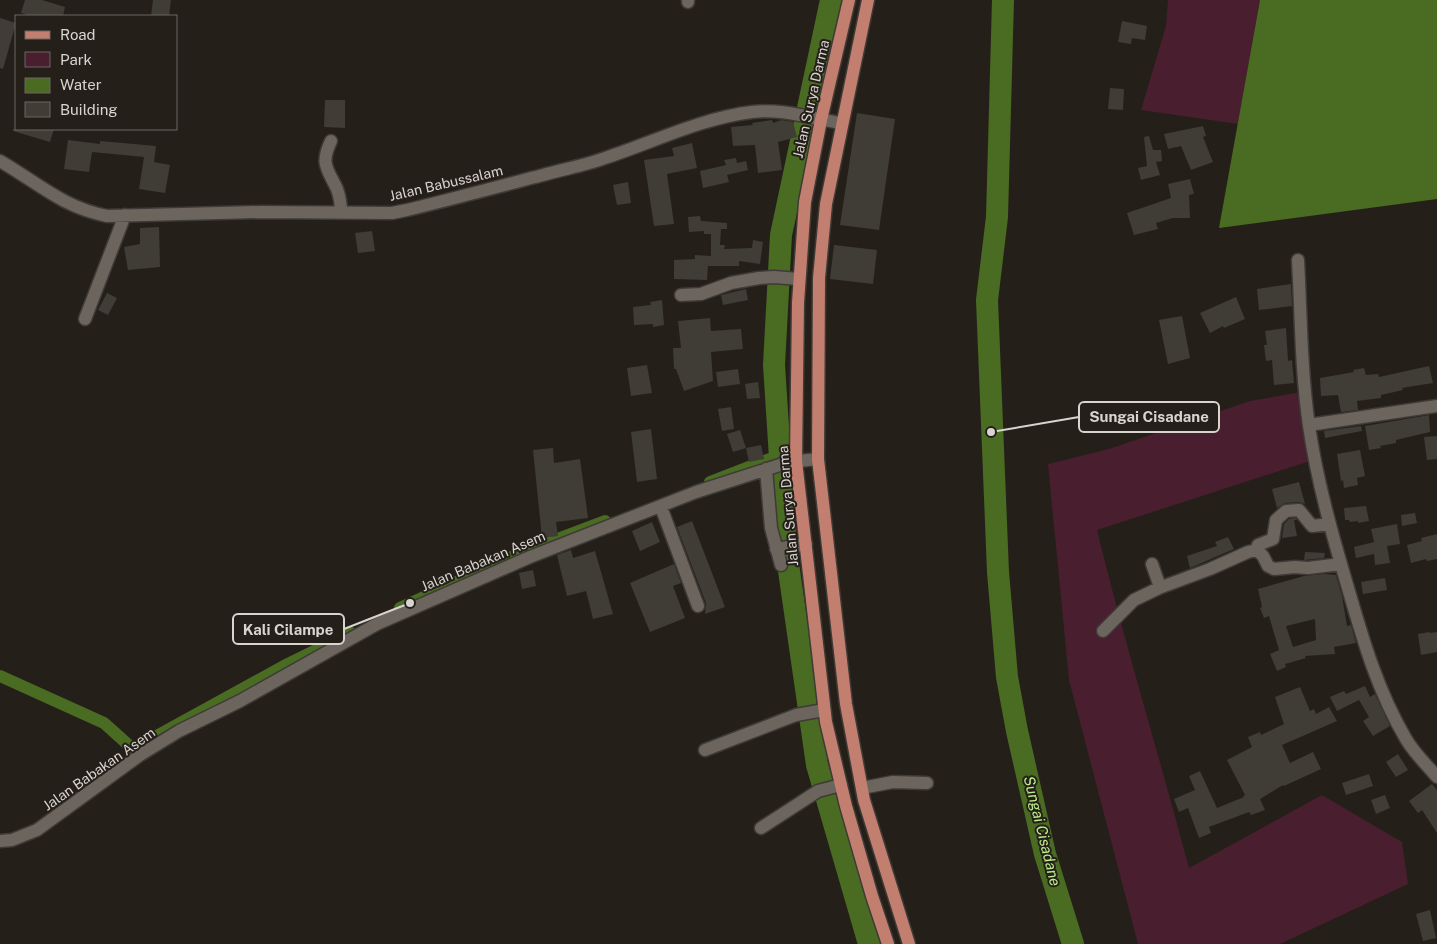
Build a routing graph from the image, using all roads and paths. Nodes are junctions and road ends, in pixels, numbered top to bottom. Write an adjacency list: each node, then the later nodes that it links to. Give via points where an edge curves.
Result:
1 (849, 0): 3 (main road, Jalan Surya Darma)
2 (868, 0): 4 (main road)
3 (819, 120): 4 (street, Jalan Babussalam); 7 (street, Jalan Babussalam, via 763,111 731,115 685,128 607,158 407,210); 10 (main road, Jalan Surya Darma)
4 (842, 123): 15 (main road, via 826,204 819,278)
5 (331, 140): 7 (street, via 326,163 328,175 337,190)
6 (0, 161): 8 (street, Jalan Babussalam, via 62,201 107,216)
7 (341, 213): 8 (street, Jalan Babussalam)
8 (125, 215): 12 (street)
9 (1298, 260): 14 (street)
10 (796, 279): 11 (street, via 742,280 708,292); 16 (main road, Jalan Surya Darma)
11 (681, 296)
12 (85, 319)
13 (1437, 406): 14 (street)
14 (1309, 425): 19 (street)
15 (818, 459): 16 (street, Jalan Babakan Asem); 34 (main road, via 846,704)
16 (793, 462): 17 (street, Jalan Babakan Asem); 20 (main road, Jalan Surya Darma)
17 (767, 469): 18 (street, Jalan Babakan Asem); 21 (street, via 771,528)
18 (661, 507): 27 (street); 36 (street, Jalan Babakan Asem, via 530,556 377,624 140,755 37,830)
19 (1330, 524): 22 (street, via 1312,526 1299,510 1286,511 1276,520 1273,539 1258,545); 24 (street)
20 (801, 545): 21 (street); 29 (main road, Jalan Surya Darma)
21 (779, 548): 25 (street)
22 (1257, 550): 24 (street, via 1274,569); 26 (street)
23 (1152, 564): 26 (street)
24 (1341, 564): 31 (street, via 1384,700 1407,741)
25 (781, 565)
26 (1160, 587): 28 (street, via 1134,600)
27 (698, 606)
28 (1103, 631)
29 (822, 710): 30 (street, via 796,715); 33 (main road, Jalan Surya Darma)
30 (705, 750)
31 (1437, 777)
32 (927, 783): 34 (street, via 893,782)
33 (838, 786): 35 (street, via 821,790); 37 (main road, Jalan Surya Darma)
34 (862, 788): 38 (main road)
35 (761, 828)
36 (0, 841)
37 (888, 944)
38 (909, 944)

